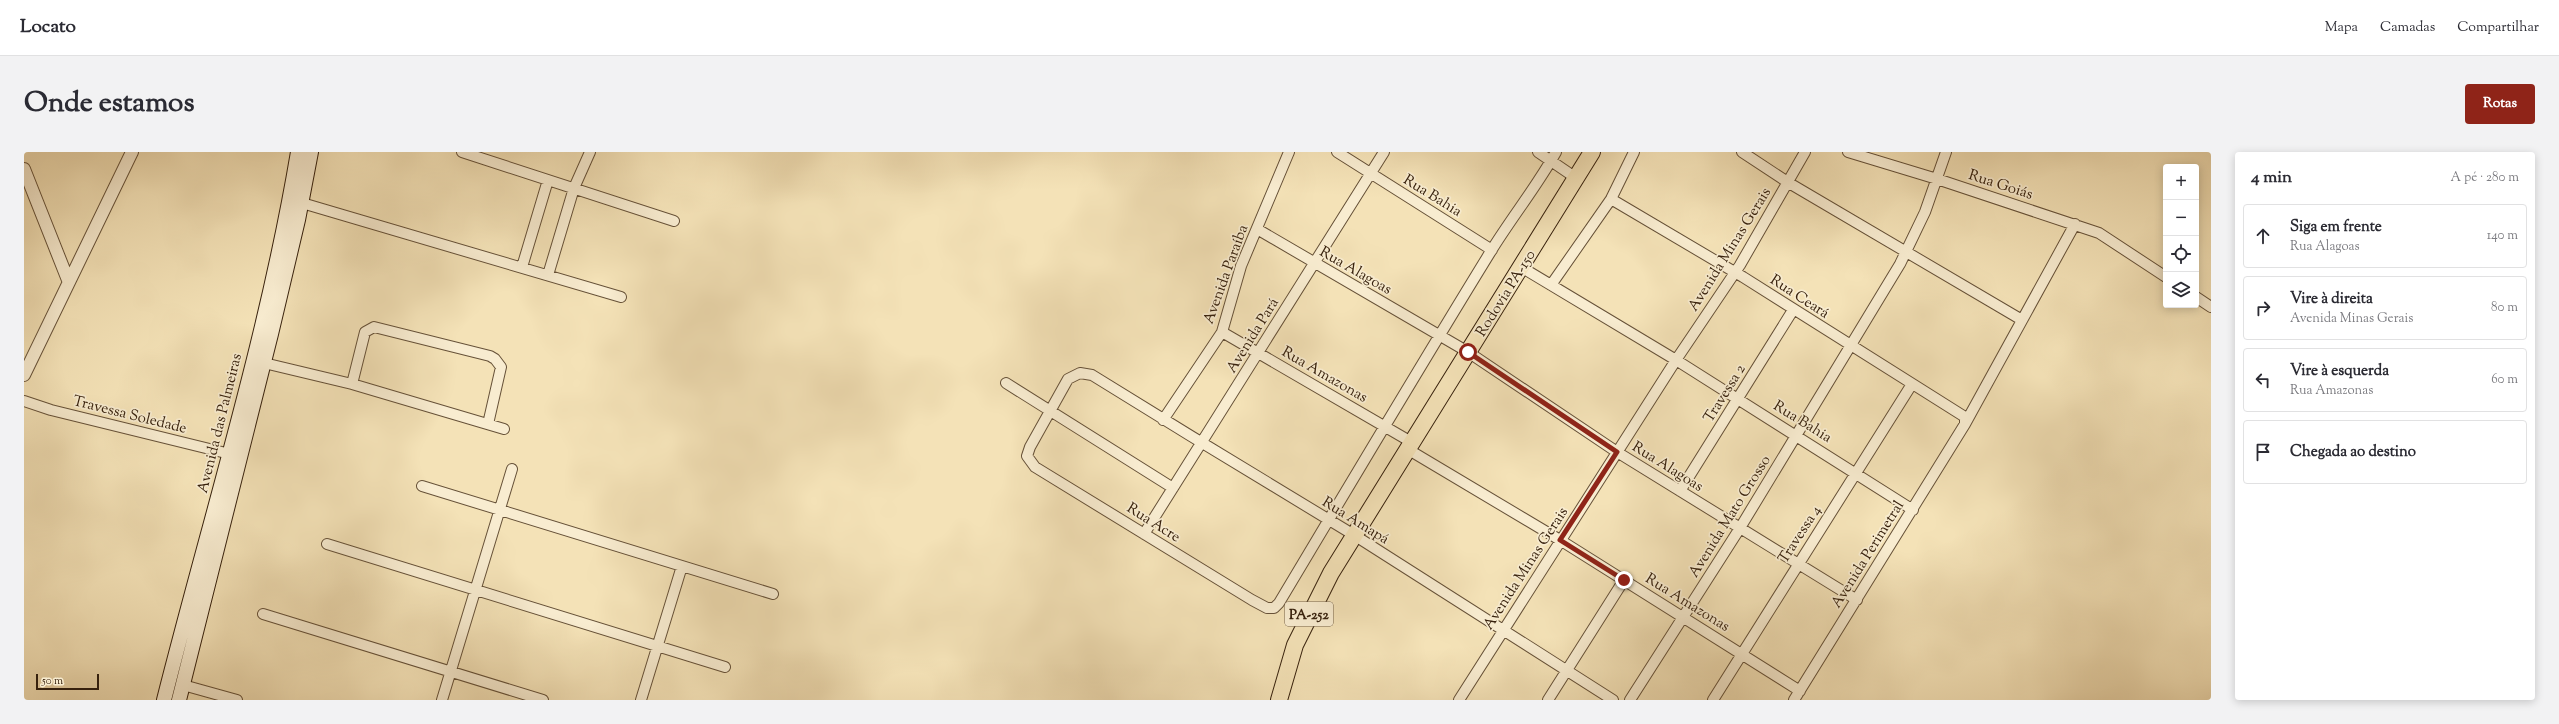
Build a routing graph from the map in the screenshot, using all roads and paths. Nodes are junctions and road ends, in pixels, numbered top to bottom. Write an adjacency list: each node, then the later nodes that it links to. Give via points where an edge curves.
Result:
1 (132, 152): 37 (street)
2 (298, 152): 68 (main road, Avenida das Palmeiras, via 277,260)
3 (311, 152): 25 (main road, Avenida das Palmeiras)
4 (462, 152): 21 (street)
5 (590, 152): 23 (street)
6 (1289, 152): 28 (street, Avenida Paraíba)
7 (1337, 152): 18 (street, Rua Bahia)
8 (1384, 152): 18 (street, Avenida Pará)
9 (1538, 152): 16 (street)
10 (1592, 152): 19 (highway, Rodovia PA-150 / PA-252)
11 (1634, 152): 24 (street)
12 (1742, 152): 22 (street)
13 (1805, 152): 22 (street, Avenida Minas Gerais)
14 (1848, 152): 20 (street, Rua Goiás)
15 (1946, 152): 20 (street)
16 (1554, 156): 19 (street); 29 (street)
17 (24, 169): 37 (street)
18 (1370, 173): 29 (street, Rua Bahia); 31 (street, Avenida Pará)
19 (1576, 178): 33 (highway, Rodovia PA-150 / PA-252)
20 (1937, 179): 27 (street, Rua Goiás); 30 (street, Avenida Mato Grosso)
21 (548, 180): 23 (street); 32 (street)
22 (1789, 182): 30 (street); 34 (street, Avenida Minas Gerais)
23 (574, 188): 26 (street); 35 (street)
24 (1611, 199): 34 (street, Rua Ceará); 38 (street)
25 (302, 203): 32 (street); 51 (main road, Avenida das Palmeiras)
26 (674, 221)
27 (2075, 224): 36 (street, Rua Goiás, via 2099,233); 43 (street, Avenida Perimetral)
28 (1256, 229): 31 (street, Rua Alagoas); 44 (street, Avenida Paraíba, via 1241,266)
29 (1492, 250): 45 (street)
30 (1906, 252): 43 (street); 46 (street, Avenida Mato Grosso)
31 (1315, 263): 45 (street, Rua Alagoas); 48 (street, Avenida Pará)
32 (522, 267): 35 (street)
33 (1521, 267): 38 (street, Rua Bahia); 47 (highway, Rodovia PA-150 / PA-252)
34 (1734, 273): 42 (street, Rua Ceará); 50 (street, Avenida Minas Gerais)
35 (548, 275): 39 (street)
36 (2163, 276)
37 (68, 280): 49 (street)
38 (1552, 285): 50 (street, Rua Bahia)
39 (621, 297)
40 (2199, 299): 41 (street)
41 (2211, 307)
42 (1793, 310): 46 (street, Rua Ceará); 56 (street, Travessa 2)
43 (2022, 320): 61 (street, Avenida Perimetral)
44 (1222, 332): 48 (street, Rua Amazonas); 59 (street, Avenida Paraíba)
45 (1440, 337): 47 (street, Rua Alagoas); 62 (street)
46 (1850, 347): 55 (street, Rua Ceará); 64 (street, Avenida Mato Grosso)
47 (1468, 352): 66 (highway, Rodovia PA-150 / PA-252); 67 (street, Rua Alagoas)
48 (1259, 353): 62 (street, Rua Amazonas); 65 (street, Avenida Pará)
49 (28, 358): 52 (street)
50 (1676, 360): 56 (street, Rua Bahia); 67 (street)
51 (264, 363): 54 (street); 96 (main road, Avenida das Palmeiras)
52 (24, 375)
53 (1006, 383): 58 (street)
54 (352, 384): 60 (street); 60 (street, via 365,332 374,328 490,356 501,367)
55 (1912, 384): 61 (street, Rua Ceará, via 1965,417); 70 (street, Travessa 4)
56 (1739, 399): 64 (street, Rua Bahia); 73 (street, Travessa 2)
57 (24, 401): 68 (street, Travessa Soledade)
58 (1049, 411): 59 (street, Rua Amapá, via 1068,379 1080,373 1092,375); 72 (street); 78 (street, Rua Acre, via 1028,452 1029,461)
59 (1164, 420): 65 (street, Rua Amapá)
60 (488, 424): 63 (street)
61 (1965, 424): 75 (street, Avenida Perimetral)
62 (1384, 426): 66 (street, Rua Amazonas); 76 (street)
63 (504, 429)
64 (1796, 435): 70 (street, Rua Bahia); 77 (street, Avenida Mato Grosso)
65 (1202, 444): 72 (street, Avenida Pará); 76 (street, Rua Amapá)
66 (1411, 446): 79 (highway, Rodovia PA-150 / PA-252); 80 (street, Rua Amazonas)
67 (1617, 452): 73 (street, Rua Alagoas); 80 (street, Avenida Minas Gerais)
68 (230, 454): 98 (main road, Avenida das Palmeiras)
69 (512, 469): 74 (street)
70 (1856, 472): 75 (street, Rua Bahia); 82 (street, Travessa 4)
71 (422, 486): 74 (street)
72 (1174, 488): 78 (street, Avenida Pará)
73 (1680, 491): 77 (street, Rua Alagoas)
74 (499, 510): 83 (street); 85 (street)
75 (1913, 510): 87 (street, Avenida Perimetral)
76 (1329, 520): 78 (street, Rua Acre, via 1279,604 1274,608 1267,608 1252,600); 79 (street, Rua Amapá)
77 (1740, 528): 82 (street, Rua Alagoas); 89 (street, Avenida Mato Grosso)
78 (1144, 534)
79 (1354, 535): 90 (street, Rua Amapá); 104 (highway, PA-252, via 1307,617 1295,644)
80 (1560, 540): 84 (street, Rua Amazonas); 90 (street, Avenida Minas Gerais)
81 (327, 544): 85 (street)
82 (1798, 563): 87 (street, Rua Alagoas); 92 (street, Travessa 4)
83 (682, 566): 86 (street); 91 (street)
84 (1624, 580): 89 (street, Rua Amazonas); 94 (street)
85 (476, 590): 91 (street); 95 (street)
86 (773, 594)
87 (1857, 600): 97 (street, Avenida Perimetral)
88 (263, 614): 95 (street)
89 (1683, 617): 92 (street, Rua Amazonas); 108 (street, Avenida Mato Grosso)
90 (1503, 631): 94 (street, Rua Amapá); 105 (street, Avenida Minas Gerais)
91 (658, 646): 93 (street); 103 (street)
92 (1742, 654): 97 (street, Rua Amazonas); 109 (street, Travessa 4)
93 (725, 667)
94 (1566, 671): 106 (street); 107 (street, Rua Amapá)
95 (451, 672): 101 (street); 102 (street)
96 (183, 685): 99 (main road, Avenida das Palmeiras); 100 (street)
97 (1797, 696)
98 (164, 700)
99 (179, 700)
100 (237, 700)
101 (442, 700)
102 (543, 700)
103 (641, 700)
104 (1279, 700)
105 (1459, 700)
106 (1548, 700)
107 (1613, 700)
108 (1630, 700)
109 (1713, 700)

